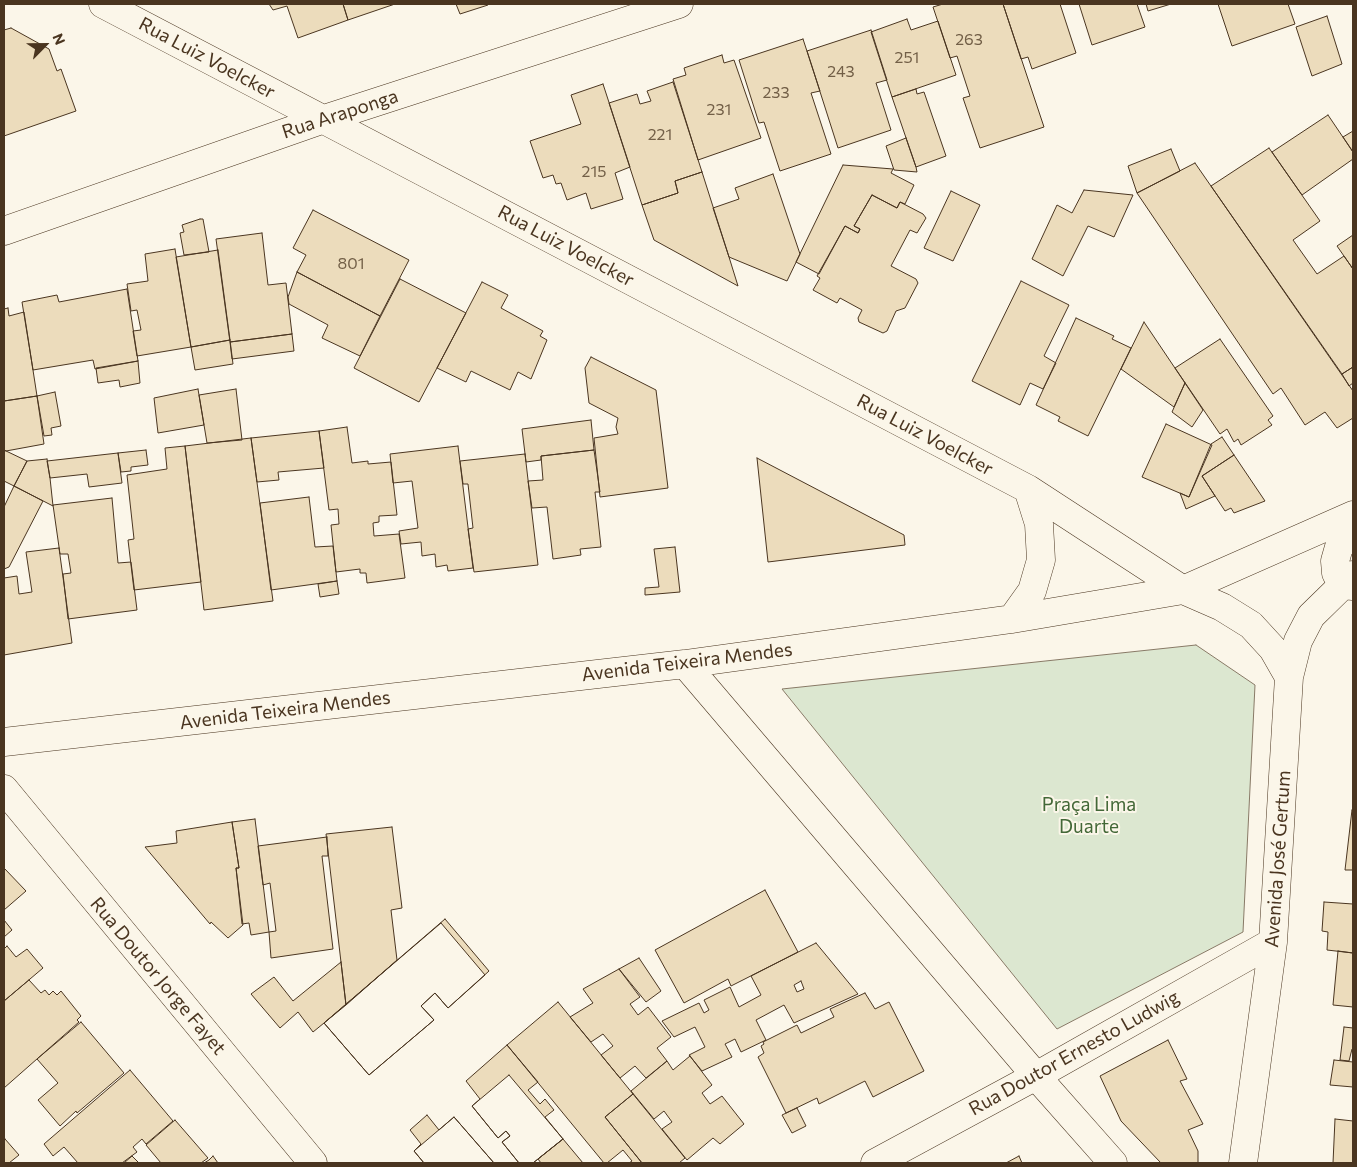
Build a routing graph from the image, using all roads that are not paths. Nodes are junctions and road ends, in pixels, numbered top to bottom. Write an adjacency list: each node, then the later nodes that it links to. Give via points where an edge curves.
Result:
1 (104, 4): 3 (street, Rua Luiz Voelcker)
2 (679, 4): 3 (street, Rua Araponga)
3 (324, 119): 4 (street, Rua Araponga); 5 (street, Rua Luiz Voelcker)
4 (4, 231)
5 (1028, 489): 9 (street, Rua Luiz Voelcker); 10 (street, via 1039,524 1041,560 1032,591)
6 (1353, 515): 9 (street, Avenida Teixeira Mendes)
7 (1353, 533): 8 (street, via 1339,547 1335,560 1336,573)
8 (1350, 582): 12 (street, Avenida José Gertum, via 1311,616 1298,641)
9 (1183, 590): 10 (street, Avenida Teixeira Mendes); 12 (street, Rua Luiz Voelcker, via 1222,607 1251,625 1273,649)
10 (1012, 619): 11 (street, Avenida Teixeira Mendes)
11 (685, 664): 13 (street, Avenida Teixeira Mendes); 16 (street)
12 (1289, 677): 15 (street, Avenida José Gertum)
13 (4, 742)
14 (4, 789): 17 (street, Rua Doutor Jorge Fayet)
15 (1273, 942): 16 (street, Rua Doutor Ernesto Ludwig); 20 (street, Avenida José Gertum)
16 (1036, 1076): 18 (street, Rua Doutor Ernesto Ludwig); 19 (street)
17 (313, 1163)
18 (875, 1163)
19 (1112, 1163)
20 (1243, 1163)

